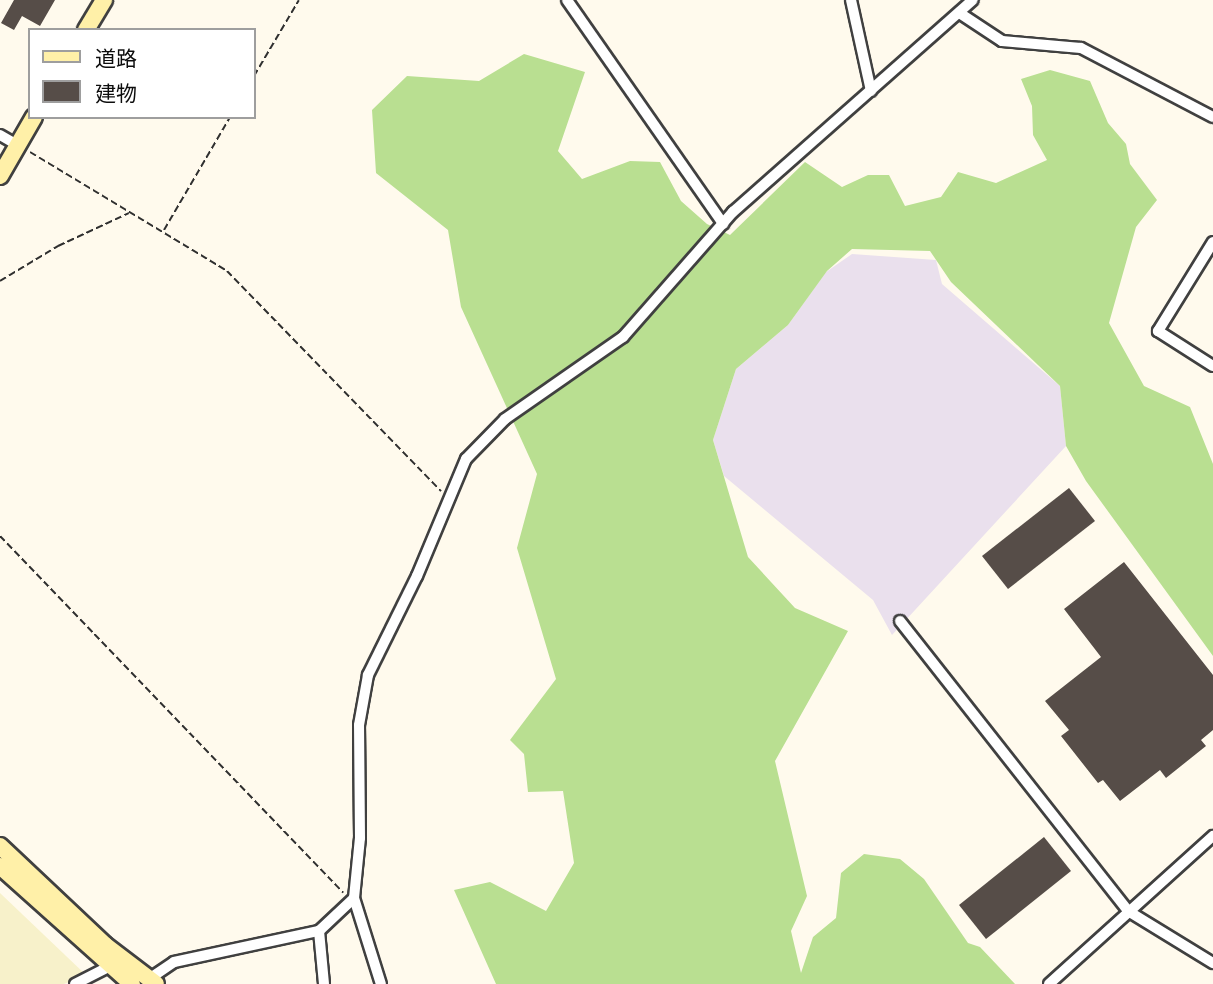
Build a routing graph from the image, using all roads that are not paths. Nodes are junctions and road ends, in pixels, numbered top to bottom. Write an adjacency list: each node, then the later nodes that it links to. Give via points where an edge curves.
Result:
1 (104, 0): 6 (street)
2 (566, 0): 13 (street)
3 (851, 0): 7 (street)
4 (973, 0): 5 (street)
5 (961, 14): 7 (street); 8 (street, via 1002,41 1081,48)
6 (87, 28)
7 (872, 91): 13 (street)
8 (1213, 117)
9 (33, 119): 11 (street)
10 (0, 135): 11 (street)
11 (17, 145): 12 (street)
12 (0, 176)
13 (723, 224): 20 (street, via 623,337 505,419 476,446 447,498 417,576 368,675 359,725 360,860)
14 (1213, 242): 15 (street, via 1158,331)
15 (1213, 366)
16 (900, 621): 21 (street)
17 (1213, 836): 21 (street)
18 (0, 846): 23 (street)
19 (0, 866): 23 (street)
20 (353, 900): 22 (street); 29 (street)
21 (1128, 911): 24 (street); 30 (street)
22 (318, 931): 25 (street, via 174,962); 28 (street)
23 (115, 962): 25 (street); 26 (street); 27 (street)
24 (1213, 963)
25 (152, 981)
26 (75, 984)
27 (132, 984)
28 (324, 984)
29 (381, 984)
30 (1049, 984)

